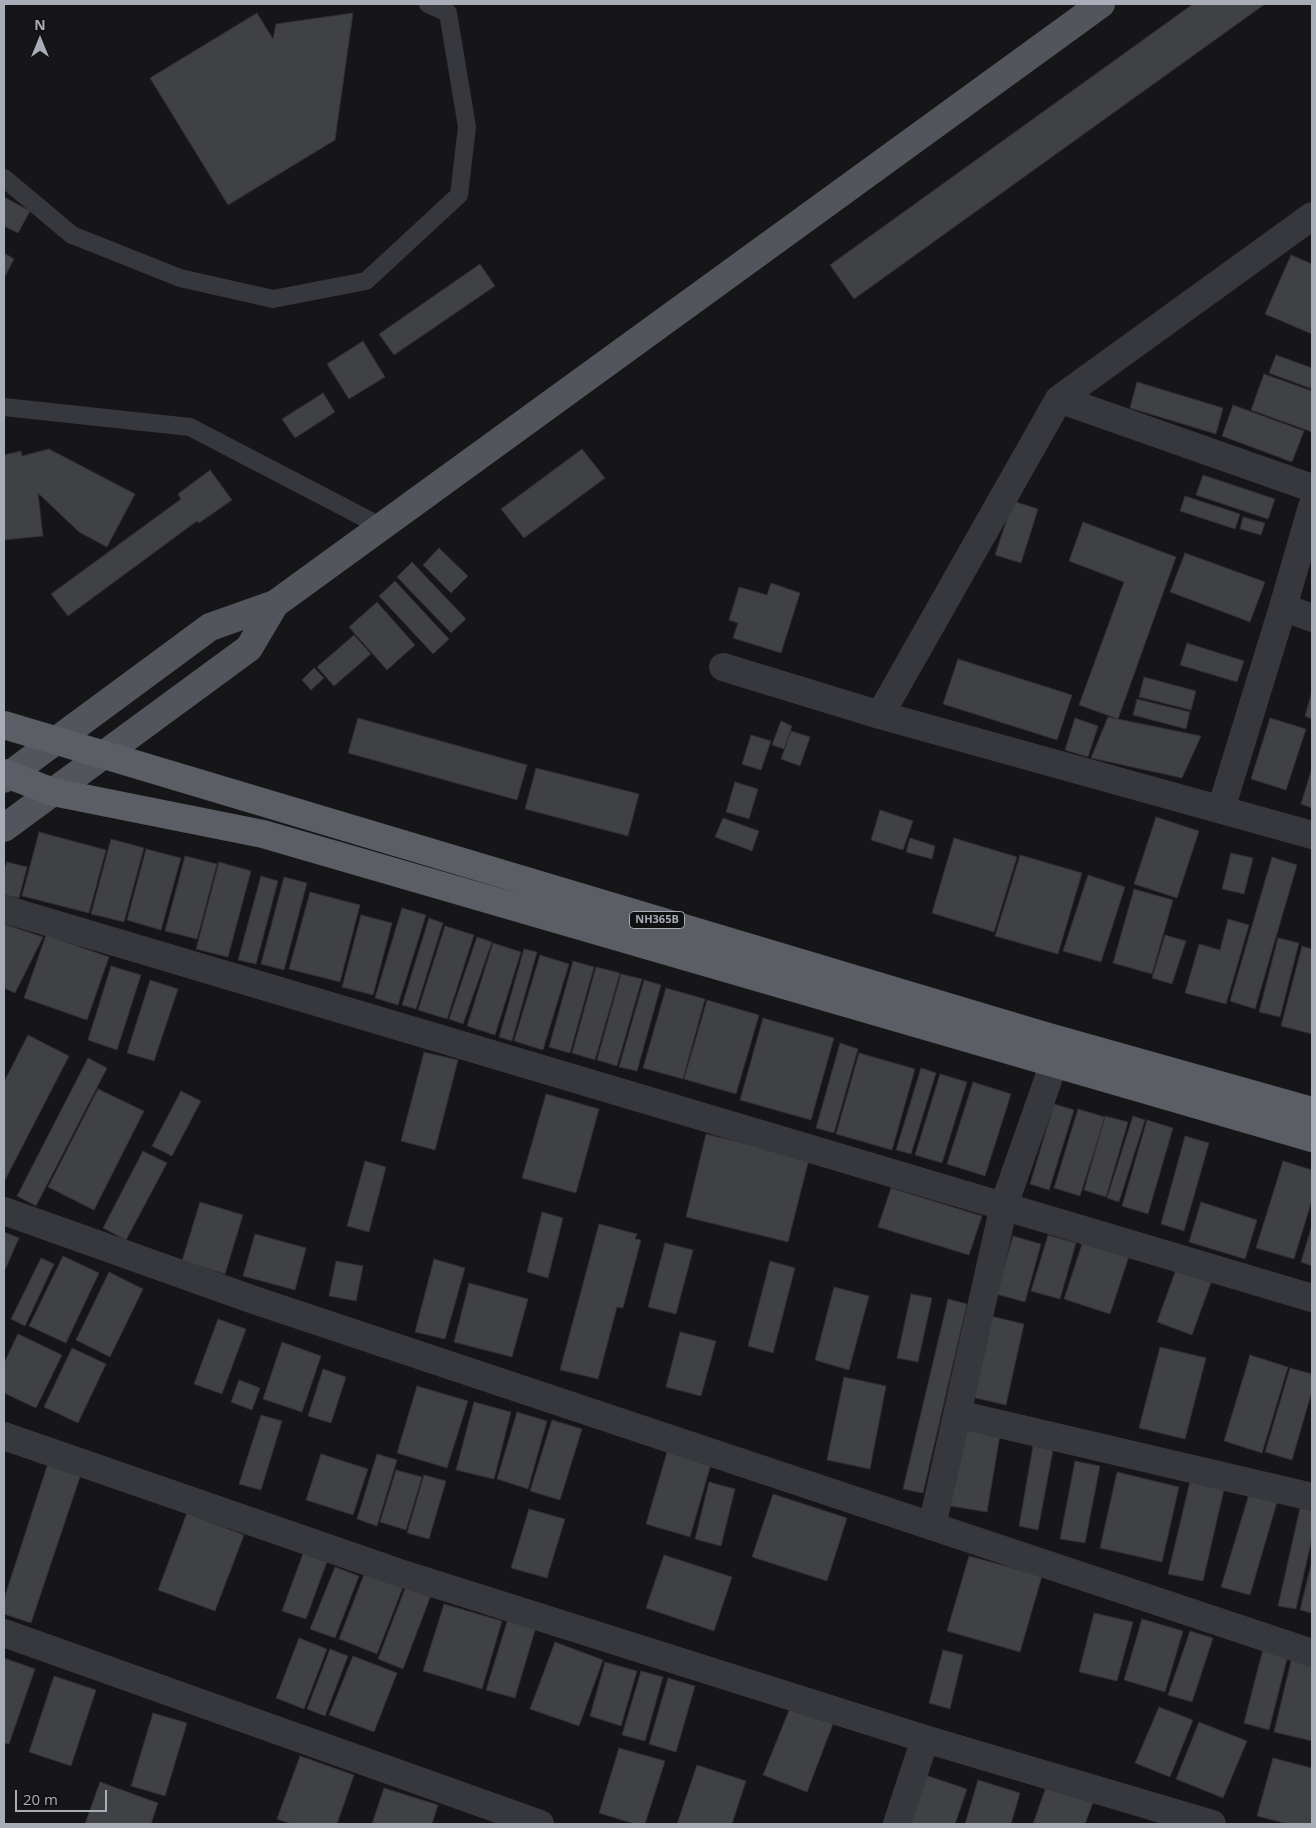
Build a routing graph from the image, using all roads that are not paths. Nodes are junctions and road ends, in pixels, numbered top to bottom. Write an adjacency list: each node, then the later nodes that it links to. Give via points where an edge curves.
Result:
1 (428, 4): 3 (lane, via 448,13 464,108 466,126 459,195 366,281 273,299 180,278 72,235)
2 (1101, 4): 9 (main road)
3 (4, 178)
4 (1312, 216): 5 (street)
5 (1059, 399): 7 (street); 14 (street)
6 (4, 407): 9 (lane, via 190,427)
7 (1312, 488)
8 (1312, 507): 11 (street)
9 (382, 527): 10 (main road)
10 (275, 604): 16 (main road, via 210,627); 17 (main road, via 249,648)
11 (1283, 607): 12 (street); 20 (street)
12 (1312, 618)
13 (723, 666): 14 (street)
14 (880, 715): 20 (street)
15 (4, 725): 16 (highway, NH365B)
16 (54, 740): 17 (highway, NH365B); 18 (main road)
17 (104, 755): 19 (main road); 25 (highway, NH365B, via 1044,1036)
18 (5, 775): 19 (highway, NH365B)
19 (53, 792): 21 (main road); 24 (highway, NH365B, via 263,834)
20 (1222, 809): 22 (street)
21 (4, 828)
22 (1312, 835)
23 (4, 909): 27 (street)
24 (1054, 1064): 26 (highway, NH365B); 27 (street)
25 (1312, 1111)
26 (1312, 1138)
27 (1004, 1205): 29 (street); 30 (street)
28 (4, 1211): 33 (street, via 254,1300)
29 (1312, 1298)
30 (957, 1414): 32 (street); 33 (street)
31 (4, 1436): 36 (street, via 397,1572)
32 (1312, 1497)
33 (932, 1526): 35 (street)
34 (4, 1633): 37 (street)
35 (1312, 1653)
36 (925, 1739): 38 (street); 39 (street)
37 (540, 1824)
38 (897, 1824)
39 (1212, 1824)

